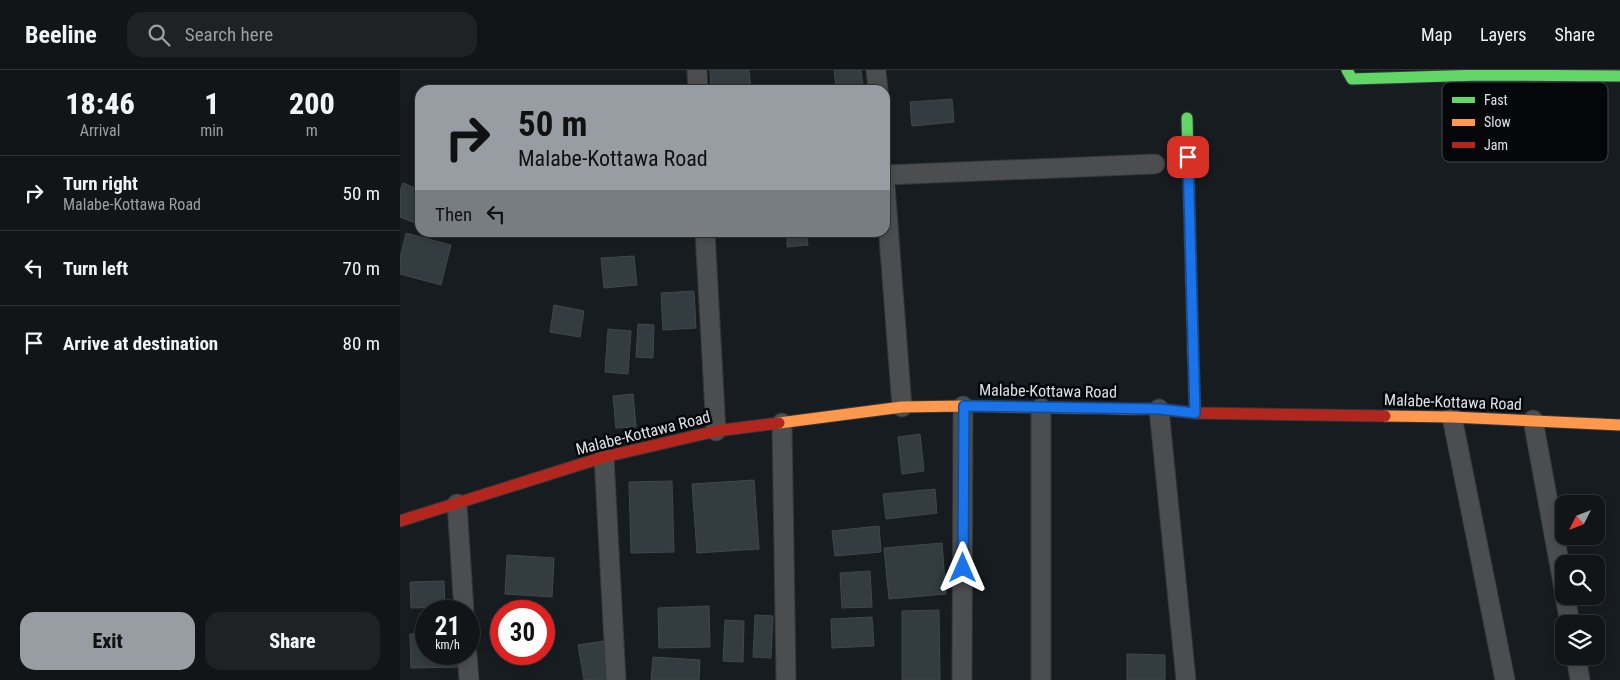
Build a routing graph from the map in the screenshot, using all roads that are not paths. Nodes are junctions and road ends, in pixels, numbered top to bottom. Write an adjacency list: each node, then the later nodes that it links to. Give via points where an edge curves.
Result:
1 (697, 70): 6 (street)
2 (876, 70): 7 (street)
3 (1347, 70): 4 (main road, via 1352,80)
4 (1482, 73): 5 (main road)
5 (1620, 76)
6 (698, 85)
7 (878, 85)
8 (1188, 118): 17 (main road)
9 (1155, 164): 10 (street)
10 (890, 175)
11 (705, 237): 22 (street)
12 (889, 237): 14 (street)
13 (964, 406): 14 (main road, Malabe-Kottawa Road); 15 (main road, Malabe-Kottawa Road); 33 (street)
14 (902, 407): 20 (main road, Malabe-Kottawa Road)
15 (1041, 408): 16 (main road, Malabe-Kottawa Road); 34 (street)
16 (1159, 409): 17 (main road, Malabe-Kottawa Road); 35 (street)
17 (1195, 413): 18 (main road, Malabe-Kottawa Road)
18 (1452, 417): 19 (main road, Malabe-Kottawa Road); 36 (street)
19 (1533, 420): 21 (main road, Malabe-Kottawa Road); 26 (street)
20 (782, 423): 22 (main road, Malabe-Kottawa Road); 32 (street)
21 (1620, 425)
22 (716, 431): 23 (main road, Malabe-Kottawa Road)
23 (604, 457): 24 (main road, Malabe-Kottawa Road); 31 (street)
24 (457, 504): 25 (main road, Malabe-Kottawa Road); 27 (street)
25 (400, 521)
26 (1558, 555)
27 (463, 600)
28 (468, 665): 30 (street)
29 (1578, 665): 37 (street)
30 (469, 680)
31 (616, 680)
32 (786, 680)
33 (962, 680)
34 (1041, 680)
35 (1186, 680)
36 (1505, 680)
37 (1580, 680)

